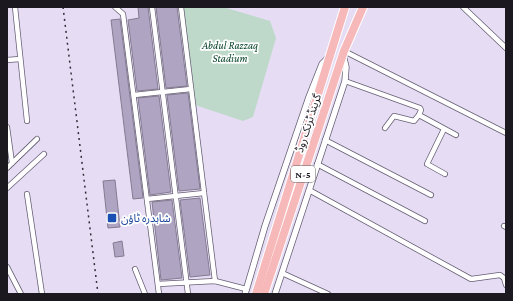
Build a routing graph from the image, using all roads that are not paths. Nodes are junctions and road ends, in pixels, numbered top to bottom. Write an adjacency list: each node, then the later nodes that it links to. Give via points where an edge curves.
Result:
1 (15, 7): 11 (street)
2 (115, 7): 16 (street, via 123,14)
3 (152, 7): 15 (street)
4 (181, 7): 14 (street)
5 (345, 7): 10 (highway, گرینڈ ٹرنک روڈ / N-5)
6 (363, 7): 9 (highway, گرینڈ ٹرنک روڈ / N-5)
7 (463, 7): 8 (street)
8 (506, 48)
9 (343, 53): 13 (street); 22 (street); 53 (highway, گرینڈ ٹرنک روڈ / N-5)
10 (330, 56): 46 (street, via 322,64 309,97); 52 (highway, گرینڈ ٹرنک روڈ / N-5)
11 (20, 59): 12 (street); 18 (street)
12 (7, 60)
13 (345, 81): 17 (street, via 420,108); 25 (street)
14 (191, 89): 15 (street); 33 (street)
15 (163, 92): 16 (street); 36 (street)
16 (134, 95): 37 (street)
17 (419, 115): 20 (street, via 414,121 394,116); 21 (street)
18 (27, 121)
19 (7, 127): 27 (street)
20 (385, 128)
21 (444, 129): 23 (street); 30 (street, via 427,164)
22 (506, 133)
23 (456, 135)
24 (36, 139): 27 (street)
25 (325, 140): 28 (street); 35 (street)
26 (44, 154): 31 (street)
27 (12, 163): 29 (street)
28 (317, 164): 32 (street); 38 (street)
29 (7, 168)
30 (445, 174)
31 (7, 188)
32 (309, 190): 41 (street); 45 (street, via 471,279 500,275)
33 (204, 193): 36 (street); 42 (street)
34 (27, 194): 48 (street)
35 (430, 195)
36 (176, 196): 37 (street); 43 (street)
37 (147, 199): 44 (street)
38 (425, 220)
39 (7, 268): 47 (street)
40 (135, 269): 49 (street)
41 (282, 273): 54 (street); 55 (street)
42 (215, 280): 43 (street); 46 (street)
43 (186, 282): 44 (street); 51 (street)
44 (158, 284): 50 (street)
45 (506, 285)
46 (245, 291)
47 (21, 294)
48 (42, 294)
49 (145, 294)
50 (159, 294)
51 (188, 294)
52 (256, 294)
53 (264, 294)
54 (275, 294)
55 (328, 294)

